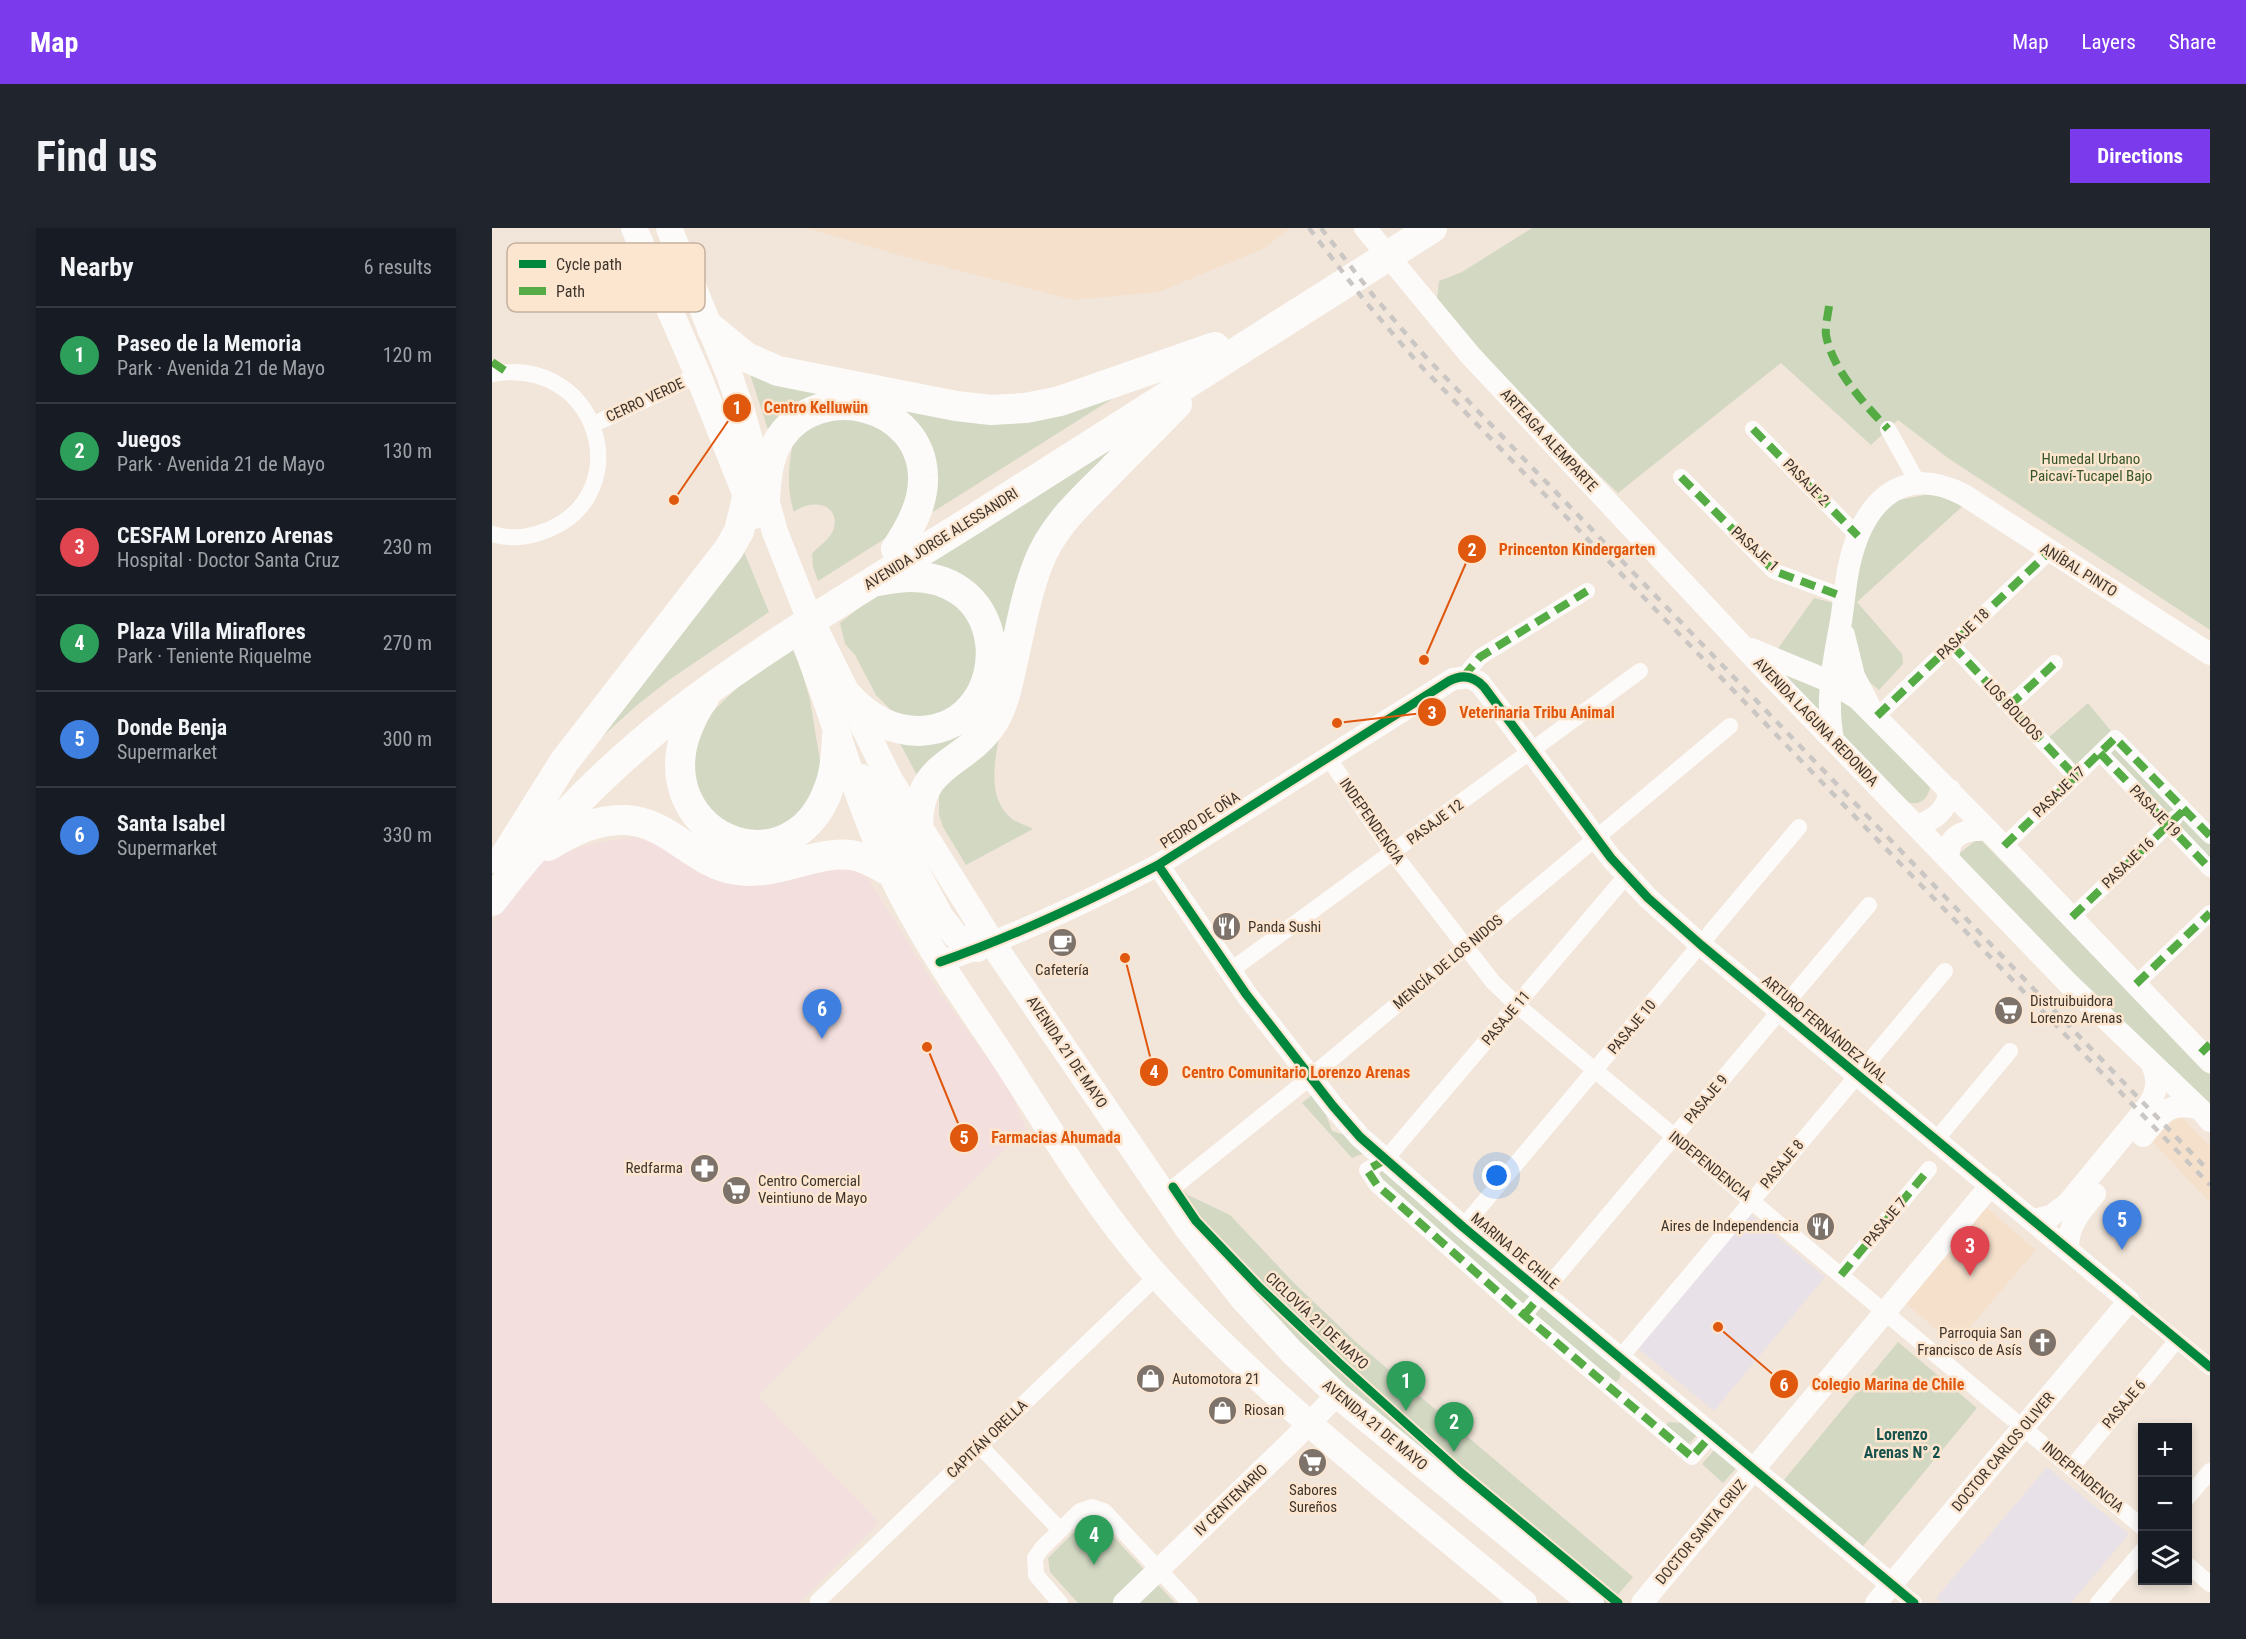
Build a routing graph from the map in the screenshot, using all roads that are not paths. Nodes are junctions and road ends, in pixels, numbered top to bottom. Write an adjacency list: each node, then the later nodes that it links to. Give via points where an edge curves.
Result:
1 (634, 228): 6 (main road)
2 (669, 228): 7 (main road)
3 (1365, 228): 31 (street, ARTEAGA ALEMPARTE, via 1470,355)
4 (1401, 228): 8 (highway, AVENIDA JORGE ALESSANDRI)
5 (1432, 228): 8 (highway, AVENIDA JORGE ALESSANDRI)
6 (641, 243)
7 (675, 243)
8 (1302, 301): 12 (highway, AVENIDA JORGE ALESSANDRI)
9 (671, 312): 15 (main road)
10 (705, 312): 11 (main road)
11 (712, 329): 12 (highway, via 746,357 778,371 991,410 1060,401); 21 (main road, via 743,415)
12 (1215, 357): 24 (highway, AVENIDA JORGE ALESSANDRI); 26 (highway, AVENIDA JORGE ALESSANDRI); 53 (highway, via 1054,532 1033,577 998,712 976,742 930,780 921,797)
13 (492, 362): 14 (street, CERRO VERDE)
14 (499, 373): 16 (street, CERRO VERDE, via 533,374 558,384 579,402)
15 (698, 375): 16 (street, CERRO VERDE); 21 (main road)
16 (592, 425): 22 (street, CERRO VERDE, via 597,469 578,508 542,533 513,537)
17 (1753, 429): 23 (street, PASAJE 2)
18 (1888, 429): 20 (street)
19 (1681, 477): 29 (street, PASAJE 1, via 1774,571)
20 (1917, 483): 23 (street, via 1887,495 1867,516); 25 (street, ANÍBAL PINTO, via 1948,487)
21 (756, 499): 24 (highway, via 780,438 794,422 835,405 871,409 903,428 916,447 922,467 923,487 917,510); 39 (main road, AVENIDA 21 DE MAYO); 45 (main road, via 784,592); 62 (highway, via 729,549 575,746 535,805)
22 (492, 534)
23 (1858, 536): 29 (street)
24 (896, 549): 28 (highway, AVENIDA JORGE ALESSANDRI)
25 (2050, 551): 32 (street, PASAJE 18); 33 (street, ANÍBAL PINTO)
26 (870, 584): 28 (highway, AVENIDA JORGE ALESSANDRI); 39 (highway, via 913,578 949,585 964,593 987,625 991,649 988,674 979,697 965,713 947,725 924,731 903,730 880,722 860,710)
27 (1587, 591): 36 (street, PEDRO DE OÑA, via 1480,657)
28 (832, 598): 30 (highway, AVENIDA JORGE ALESSANDRI)
29 (1843, 608): 37 (street); 41 (street, via 1854,676)
30 (779, 632): 38 (highway, AVENIDA JORGE ALESSANDRI); 62 (highway, AVENIDA JORGE ALESSANDRI, via 702,674 630,730 563,793)
31 (1742, 645): 37 (street, AVENIDA LAGUNA REDONDA); 44 (street, AVENIDA LAGUNA REDONDA)
32 (1952, 645): 40 (street, LOS BOLDOS); 41 (street, PASAJE 18)
33 (2210, 654)
34 (2055, 663): 40 (street)
35 (1640, 671): 46 (street, PASAJE 12)
36 (1463, 677): 46 (street, ARTURO FERNÁNDEZ VIAL, via 1480,683); 48 (street, PEDRO DE OÑA, via 1449,681)
37 (1831, 682): 41 (street, AVENIDA LAGUNA REDONDA); 44 (street)
38 (710, 689): 45 (highway, via 684,739 681,783 687,802 699,818 728,838 751,844 774,843 805,828 831,784); 62 (highway, AVENIDA JORGE ALESSANDRI, via 658,729)
39 (848, 696): 53 (main road, AVENIDA 21 DE MAYO)
40 (2009, 705): 49 (street, LOS BOLDOS)
41 (1877, 716): 50 (street, AVENIDA LAGUNA REDONDA)
42 (1730, 726): 57 (street, MENCÍA DE LOS NIDOS)
43 (2115, 738): 47 (street, PASAJE 17); 51 (street, PASAJE 19)
44 (1833, 739): 54 (street, AVENIDA LAGUNA REDONDA)
45 (840, 744): 64 (main road); 71 (main road, via 879,802 941,917 955,935)
46 (1532, 751): 57 (street, ARTURO FERNÁNDEZ VIAL); 59 (street, PASAJE 12)
47 (2100, 753): 49 (street, PASAJE 17); 52 (street, PASAJE 19)
48 (1327, 756): 59 (street, INDEPENDENCIA); 61 (street, PEDRO DE OÑA)
49 (2075, 776): 58 (street, PASAJE 17)
50 (1950, 790): 54 (street, via 1940,815); 58 (street, AVENIDA LAGUNA REDONDA)
51 (2184, 809): 52 (street, PASAJE 16); 56 (street, PASAJE 19)
52 (2168, 825): 63 (street, PASAJE 19); 69 (street, PASAJE 16)
53 (918, 826): 71 (main road, AVENIDA 21 DE MAYO)
54 (1917, 826): 60 (street, AVENIDA LAGUNA REDONDA)
55 (1799, 827): 70 (street, PASAJE 10)
56 (2210, 836)
57 (1596, 838): 65 (street, ARTURO FERNÁNDEZ VIAL); 72 (street, MENCÍA DE LOS NIDOS)
58 (1996, 838): 60 (street, via 1972,829 1957,835 1949,848); 69 (street, AVENIDA LAGUNA REDONDA)
59 (1393, 853): 72 (street, INDEPENDENCIA); 74 (street, PASAJE 12)
60 (1949, 859): 81 (street, AVENIDA LAGUNA REDONDA, via 2067,982)
61 (1158, 865): 71 (street, PEDRO DE OÑA); 74 (street, MARINA DE CHILE)
62 (505, 866): 64 (highway, via 578,829 616,820 651,825 702,858 734,870 772,870 850,855); 66 (highway, AVENIDA JORGE ALESSANDRI)
63 (2210, 869)
64 (889, 871): 73 (main road)
65 (1626, 876): 70 (street, ARTURO FERNÁNDEZ VIAL); 77 (street, PASAJE 11)
66 (492, 901)
67 (1869, 905): 78 (street, PASAJE 9)
68 (2210, 913): 76 (street)
69 (2072, 917): 76 (street, AVENIDA LAGUNA REDONDA)
70 (1701, 945): 78 (street, ARTURO FERNÁNDEZ VIAL); 82 (street, PASAJE 10)
71 (984, 946): 73 (street, PEDRO DE OÑA); 91 (main road, AVENIDA 21 DE MAYO)
72 (1466, 948): 77 (street, INDEPENDENCIA); 84 (street, MENCÍA DE LOS NIDOS)
73 (940, 962): 97 (main road, via 1084,1180)
74 (1230, 971): 84 (street, MARINA DE CHILE)
75 (1945, 971): 83 (street, PASAJE 8)
76 (2136, 984): 80 (street, AVENIDA LAGUNA REDONDA)
77 (1518, 1006): 82 (street, INDEPENDENCIA); 88 (street, PASAJE 11)
78 (1780, 1011): 83 (street, ARTURO FERNÁNDEZ VIAL); 86 (street, PASAJE 9)
79 (2010, 1051): 87 (street)
80 (2207, 1053)
81 (2151, 1062): 85 (street, AVENIDA LAGUNA REDONDA); 93 (street, via 2157,1087 2147,1107 2068,1203 2051,1216)
82 (1595, 1072): 86 (street, INDEPENDENCIA); 94 (street, PASAJE 10)
83 (1857, 1075): 87 (street, ARTURO FERNÁNDEZ VIAL); 92 (street, PASAJE 8)
84 (1311, 1077): 88 (street, MARINA DE CHILE, via 1346,1122); 91 (street, MENCÍA DE LOS NIDOS)
85 (2205, 1115): 95 (street, via 2177,1107 2162,1114 2074,1220)
86 (1674, 1136): 92 (street, INDEPENDENCIA); 98 (street, PASAJE 9)
87 (1936, 1140): 90 (street, ARTURO FERNÁNDEZ VIAL)
88 (1385, 1160): 94 (street, MARINA DE CHILE); 101 (street, via 1367,1170 1377,1185)
89 (1929, 1169): 96 (street, PASAJE 7)
90 (1990, 1185): 93 (street, ARTURO FERNÁNDEZ VIAL); 100 (street, DOCTOR SANTA CRUZ)
91 (1164, 1195): 105 (main road, AVENIDA 21 DE MAYO, via 1243,1299)
92 (1752, 1200): 96 (street, INDEPENDENCIA); 103 (street, PASAJE 8)
93 (2032, 1220): 95 (street, ARTURO FERNÁNDEZ VIAL)
94 (1463, 1227): 98 (street, MARINA DE CHILE)
95 (2068, 1250): 99 (street, ARTURO FERNÁNDEZ VIAL)
96 (1841, 1275): 100 (street, INDEPENDENCIA)
97 (1157, 1276): 106 (main road, via 1245,1366); 109 (street, CAPITÁN ORELLA)
98 (1543, 1293): 101 (street, MARINA DE CHILE); 103 (street, MARINA DE CHILE)
99 (2129, 1301): 102 (street, ARTURO FERNÁNDEZ VIAL); 107 (street, DOCTOR CARLOS OLIVER)
100 (1884, 1312): 107 (street, INDEPENDENCIA); 111 (street, DOCTOR SANTA CRUZ)
101 (1524, 1315): 108 (street, via 1692,1457)
102 (2177, 1340): 104 (street, ARTURO FERNÁNDEZ VIAL); 110 (street, PASAJE 6)
103 (1620, 1358): 108 (street, MARINA DE CHILE)
104 (2210, 1367)
105 (1337, 1395): 106 (street, IV CENTENARIO); 126 (main road, AVENIDA 21 DE MAYO)
106 (1310, 1423): 118 (street, IV CENTENARIO); 125 (main road)
107 (2023, 1427): 110 (street, INDEPENDENCIA); 120 (street, DOCTOR CARLOS OLIVER)
108 (1712, 1434): 111 (street, MARINA DE CHILE)
109 (980, 1446): 115 (street); 121 (street, CAPITÁN ORELLA)
110 (2071, 1468): 114 (street, INDEPENDENCIA)
111 (1754, 1469): 120 (street, MARINA DE CHILE); 127 (street, DOCTOR SANTA CRUZ)
112 (2210, 1471): 113 (street)
113 (2192, 1491)
114 (2138, 1524)
115 (1060, 1530): 118 (street, via 1084,1509 1100,1509); 122 (street, via 1038,1553 1034,1564 1038,1579)
116 (2138, 1556): 130 (street)
117 (2192, 1569): 119 (street)
118 (1159, 1570): 123 (street, IV CENTENARIO); 124 (street)
119 (2210, 1584)
120 (1892, 1585): 128 (street, DOCTOR CARLOS OLIVER); 129 (street, MARINA DE CHILE)
121 (818, 1601)
122 (1060, 1603)
123 (1124, 1603)
124 (1190, 1603)
125 (1524, 1603)
126 (1591, 1603)
127 (1642, 1603)
128 (1876, 1603)
129 (1914, 1603)
130 (2098, 1603)

